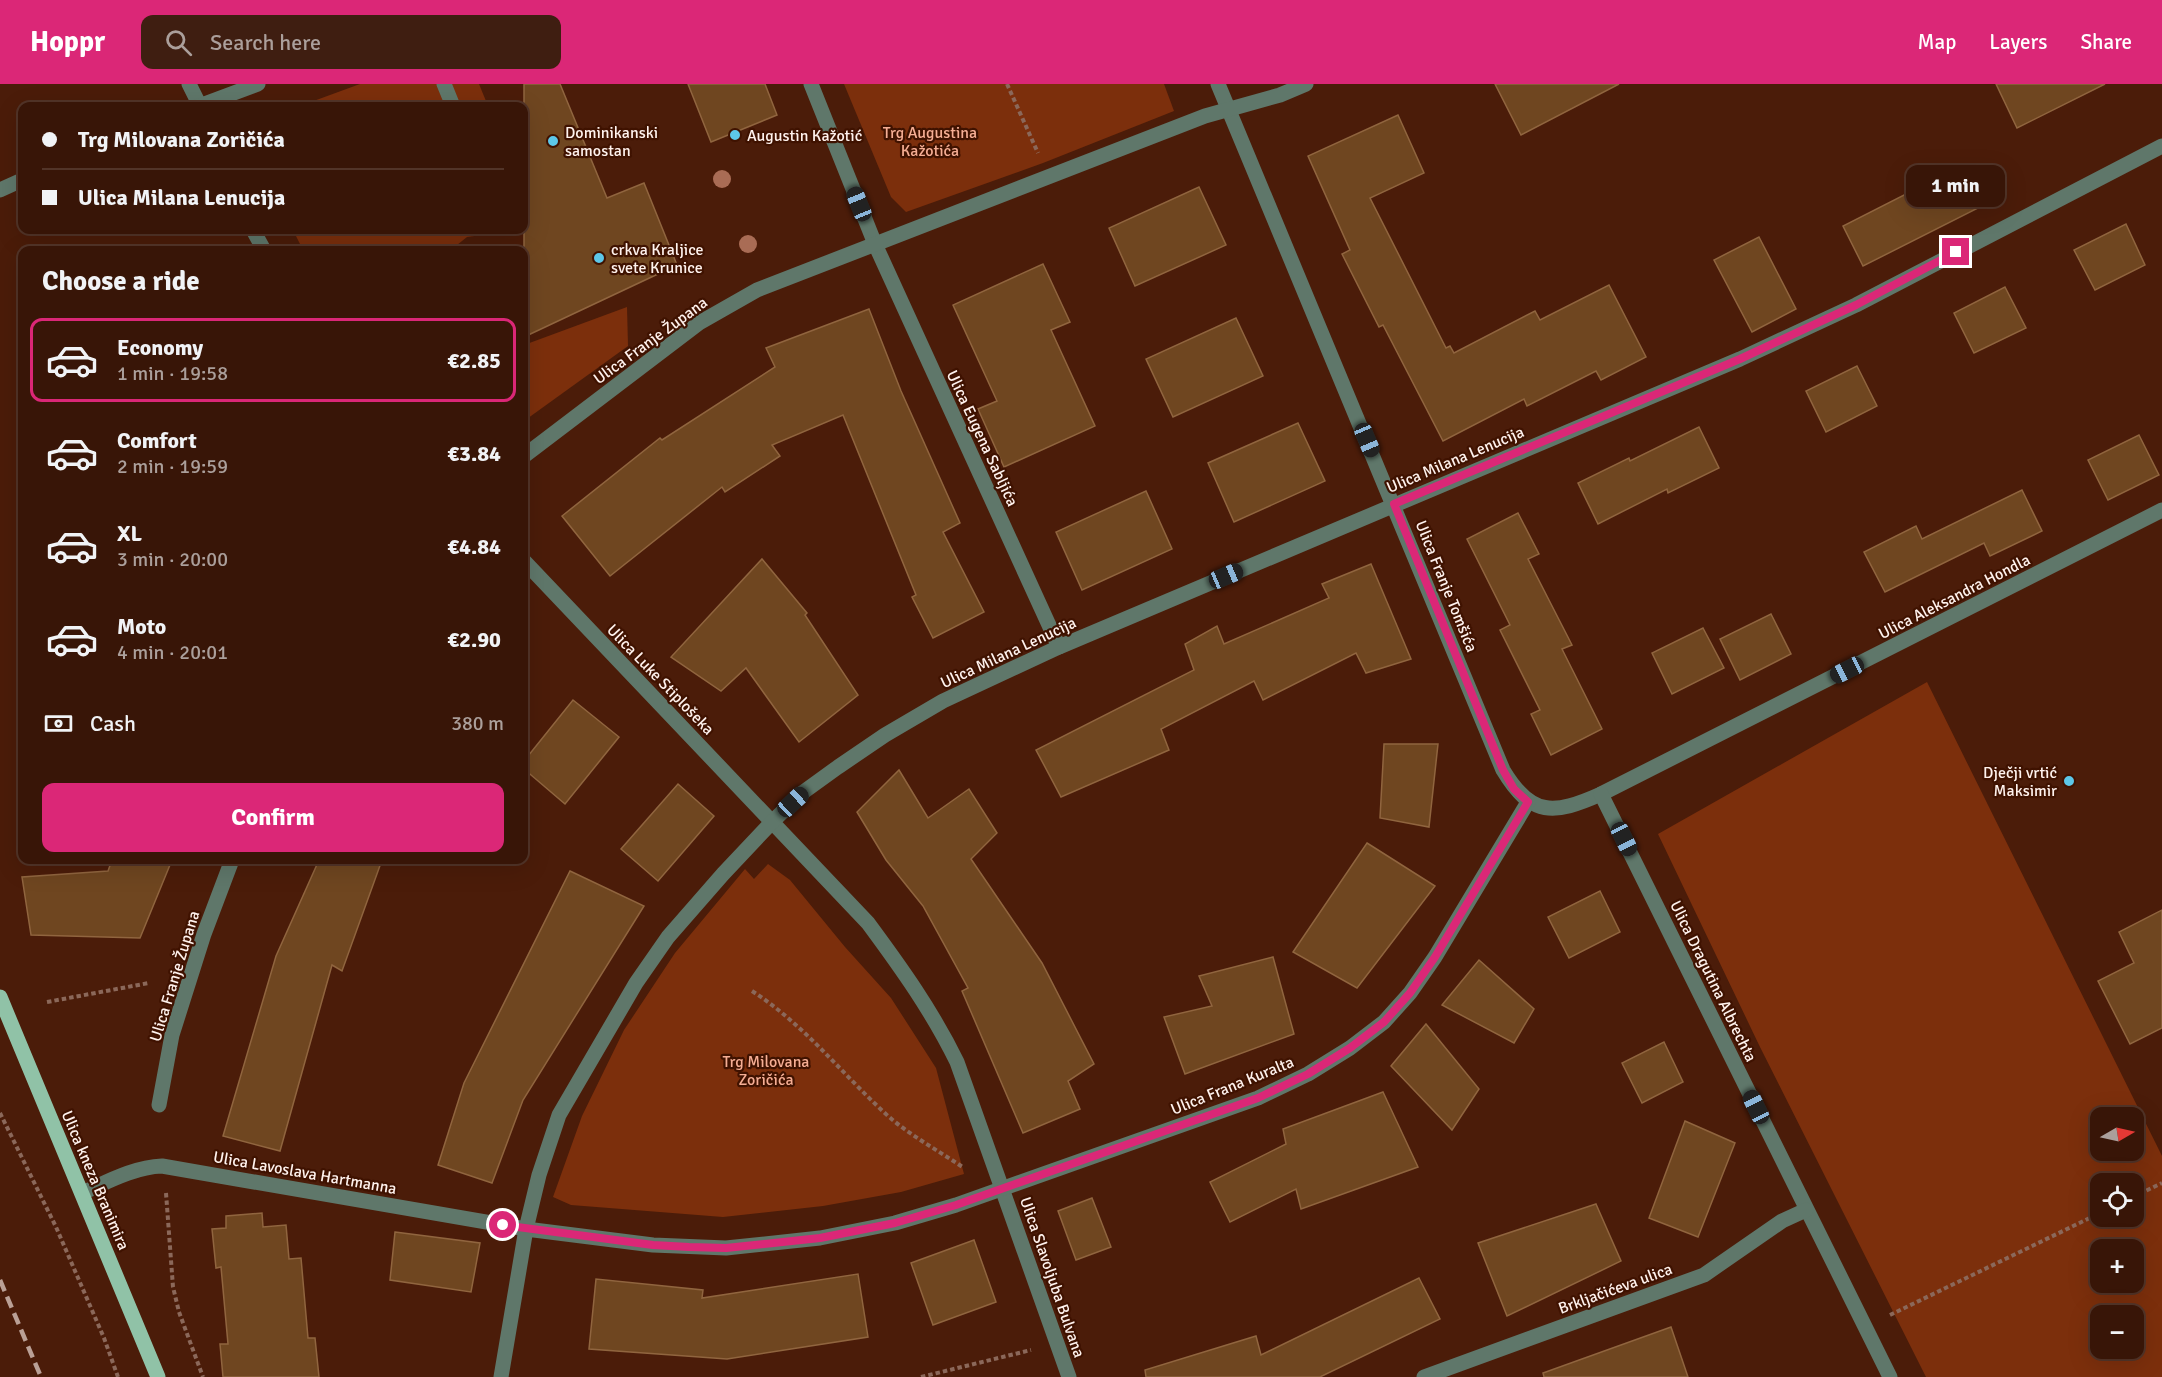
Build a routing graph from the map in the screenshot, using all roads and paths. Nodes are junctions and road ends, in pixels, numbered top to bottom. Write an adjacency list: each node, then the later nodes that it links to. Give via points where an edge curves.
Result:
1 (189, 84): 8 (street)
2 (258, 84): 9 (street)
3 (444, 84): 10 (street)
4 (811, 84): 16 (street)
5 (1007, 84): 13 (path)
6 (1218, 84): 11 (street)
7 (1306, 84): 11 (street)
8 (197, 102)
9 (210, 102)
10 (451, 102)
11 (1228, 108): 13 (street); 18 (street, Ulica Franje Tomšića)
12 (2162, 146): 18 (street, Ulica Milana Lenucija, via 1856,305 1740,359)
13 (1048, 176): 16 (street)
14 (18, 182): 15 (street)
15 (0, 190)
16 (875, 244): 17 (street, Ulica Franje Župana, via 757,290 699,323); 21 (street, Ulica Eugena Sabljića)
17 (528, 453)
18 (1394, 504): 21 (street, Ulica Milana Lenucija); 23 (street, Ulica Franje Tomšića, via 1503,770 1514,789)
19 (2162, 510): 22 (street, Ulica Aleksandra Hondla)
20 (528, 565): 24 (street, Ulica Luke Stiplošeka)
21 (1059, 647): 24 (street, Ulica Milana Lenucija, via 943,701 885,735 802,793)
22 (1601, 794): 23 (street, via 1574,806 1558,808); 38 (street, Ulica Dragutina Albrechta)
23 (1528, 802): 35 (street, Ulica Frana Kuralta, via 1410,993 1384,1022 1350,1048 1258,1098)
24 (773, 821): 35 (street, via 868,923 938,1022 957,1062); 40 (street, via 668,937 636,983 559,1115)
25 (230, 864): 30 (street, Ulica Franje Župana, via 172,1035)
26 (149, 982): 29 (path)
27 (752, 991): 32 (path, via 817,1044 889,1117)
28 (0, 998): 37 (main road, Ulica kneza Branimira)
29 (47, 1002)
30 (159, 1105)
31 (0, 1113): 43 (path, via 56,1227)
32 (972, 1174)
33 (165, 1183): 45 (path, via 173,1287)
34 (2162, 1183): 36 (path)
35 (1003, 1188): 40 (street, via 895,1223 820,1238 726,1248 653,1245); 48 (street, Ulica Slavoljuba Bulvana)
36 (2144, 1192)
37 (82, 1193): 40 (street, Ulica Lavoslava Hartmanna, via 134,1171 162,1166); 44 (main road, Ulica kneza Branimira)
38 (1806, 1210): 49 (street, Brkljačićeva ulica, via 1768,1229 1704,1275); 50 (street, Ulica Dragutina Albrechta)
39 (2090, 1218): 41 (path)
40 (526, 1229): 46 (street)
41 (1886, 1318)
42 (1038, 1349): 47 (path)
43 (118, 1377)
44 (158, 1377)
45 (203, 1377)
46 (501, 1377)
47 (921, 1377)
48 (1069, 1377)
49 (1424, 1377)
50 (1890, 1377)

